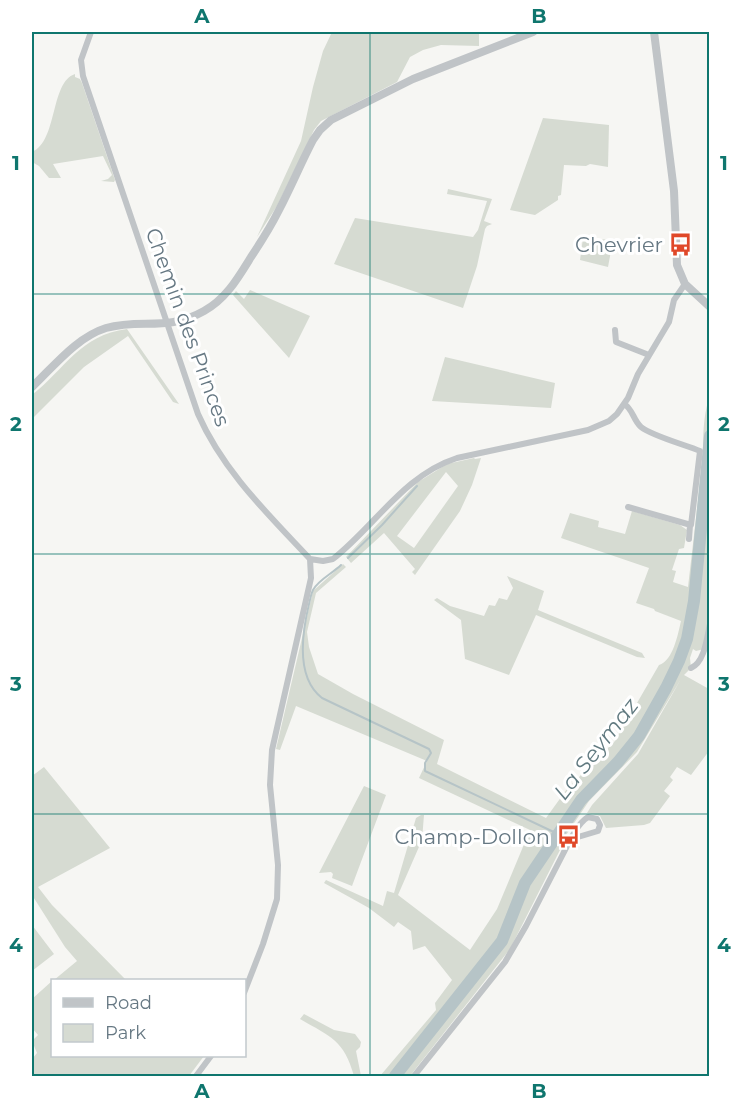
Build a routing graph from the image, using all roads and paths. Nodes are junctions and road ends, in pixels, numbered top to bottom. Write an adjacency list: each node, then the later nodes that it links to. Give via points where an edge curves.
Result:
1 (91, 32): 6 (street, Chemin des Princes, via 81,60 83,75)
2 (533, 32): 6 (street, via 392,89 327,123 313,140 279,211 228,292 205,311)
3 (654, 32): 4 (street, via 674,191 676,261)
4 (685, 284): 5 (street); 8 (street)
5 (710, 308)
6 (167, 324): 9 (street, via 123,325 93,334); 14 (street, Chemin des Princes, via 210,441 244,488)
7 (615, 330): 8 (street, via 616,342)
8 (649, 355): 10 (street)
9 (32, 387)
10 (624, 404): 12 (street, via 644,429 700,451); 14 (street, via 599,427 457,458 433,467 333,559)
11 (628, 507): 12 (street)
12 (690, 525): 13 (street)
13 (689, 539)
14 (310, 559): 18 (street, via 311,578 270,766 277,899)
15 (710, 624): 16 (street, via 703,652)
16 (691, 668)
17 (570, 842): 17 (street, via 595,833 600,825 597,819 583,821); 21 (street, via 505,962)
18 (246, 988)
19 (210, 1057): 20 (street)
20 (196, 1077)
21 (414, 1077)

